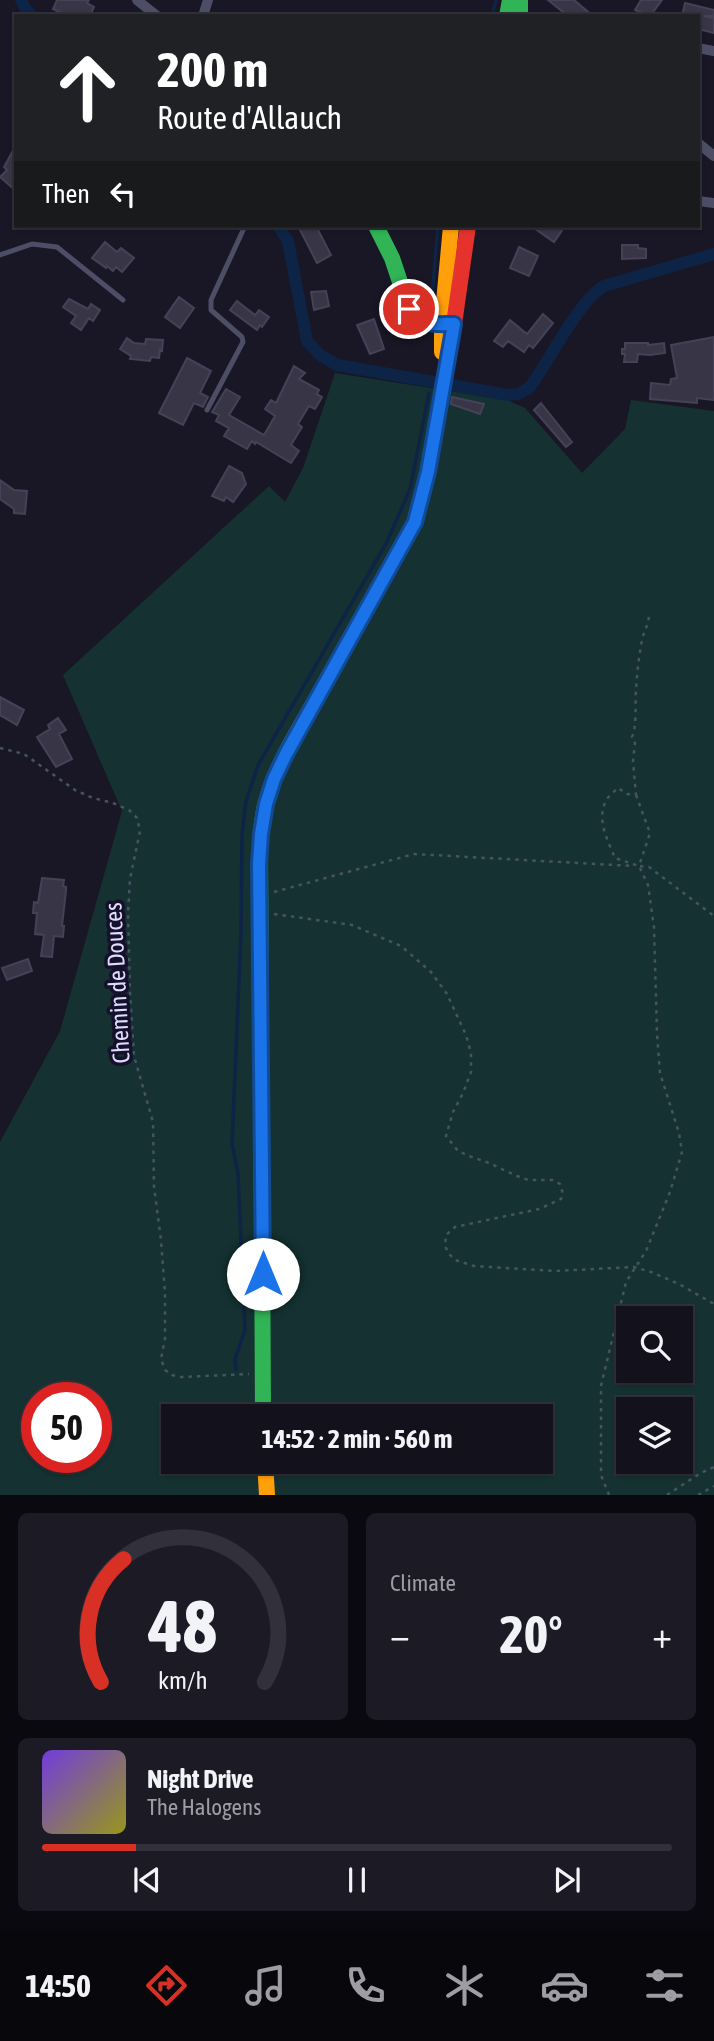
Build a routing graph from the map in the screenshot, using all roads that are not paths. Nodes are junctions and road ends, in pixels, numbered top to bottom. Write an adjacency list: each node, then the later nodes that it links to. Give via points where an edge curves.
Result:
1 (137, 0): 2 (street)
2 (154, 14)
3 (700, 145): 4 (street)
4 (714, 156)
5 (244, 228): 12 (lane, via 211,300 211,310 243,342)
6 (377, 228): 11 (main road, via 416,319)
7 (451, 228): 11 (main road)
8 (468, 228): 11 (main road)
9 (0, 255): 10 (lane, via 32,244 57,247)
10 (123, 300)
11 (448, 324): 13 (main road, via 443,384 415,522 286,754 266,804 259,904)
12 (207, 410)
13 (264, 1404)
14 (266, 1474): 15 (main road)
15 (267, 1495)

